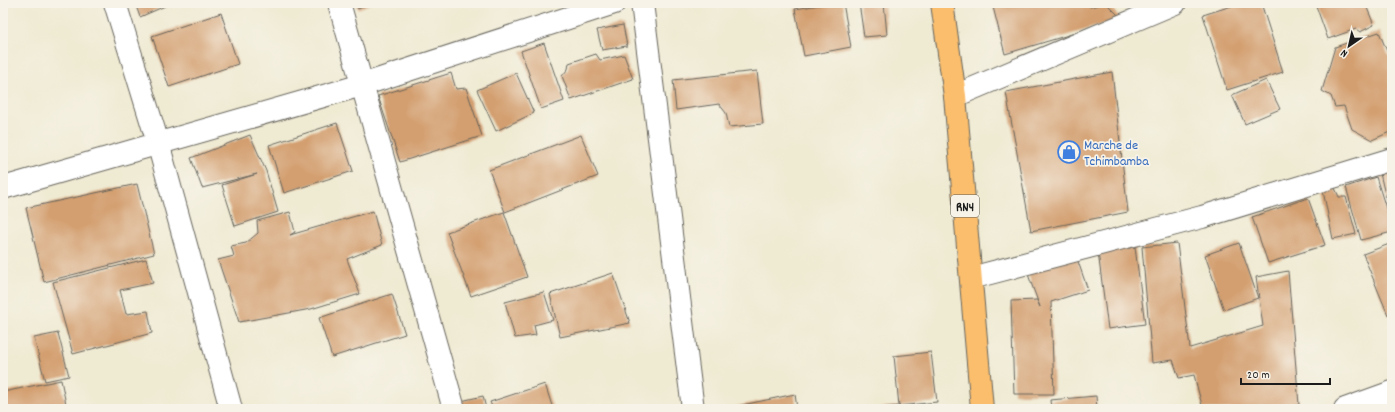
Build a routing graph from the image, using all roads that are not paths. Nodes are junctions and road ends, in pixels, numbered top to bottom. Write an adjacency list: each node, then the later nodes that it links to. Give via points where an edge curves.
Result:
1 (115, 3): 9 (street)
2 (339, 3): 7 (street)
3 (614, 3): 7 (street)
4 (642, 3): 16 (street)
5 (942, 3): 8 (highway, RN4)
6 (1175, 3): 8 (street)
7 (362, 85): 9 (street); 15 (street)
8 (955, 96): 12 (highway, RN4)
9 (158, 143): 11 (street); 14 (street)
10 (1392, 159): 12 (street, via 1202,217)
11 (3, 188)
12 (971, 278): 17 (highway, RN4)
13 (1392, 392): 18 (street)
14 (231, 409)
15 (454, 409)
16 (693, 409)
17 (982, 409)
18 (1345, 409)

